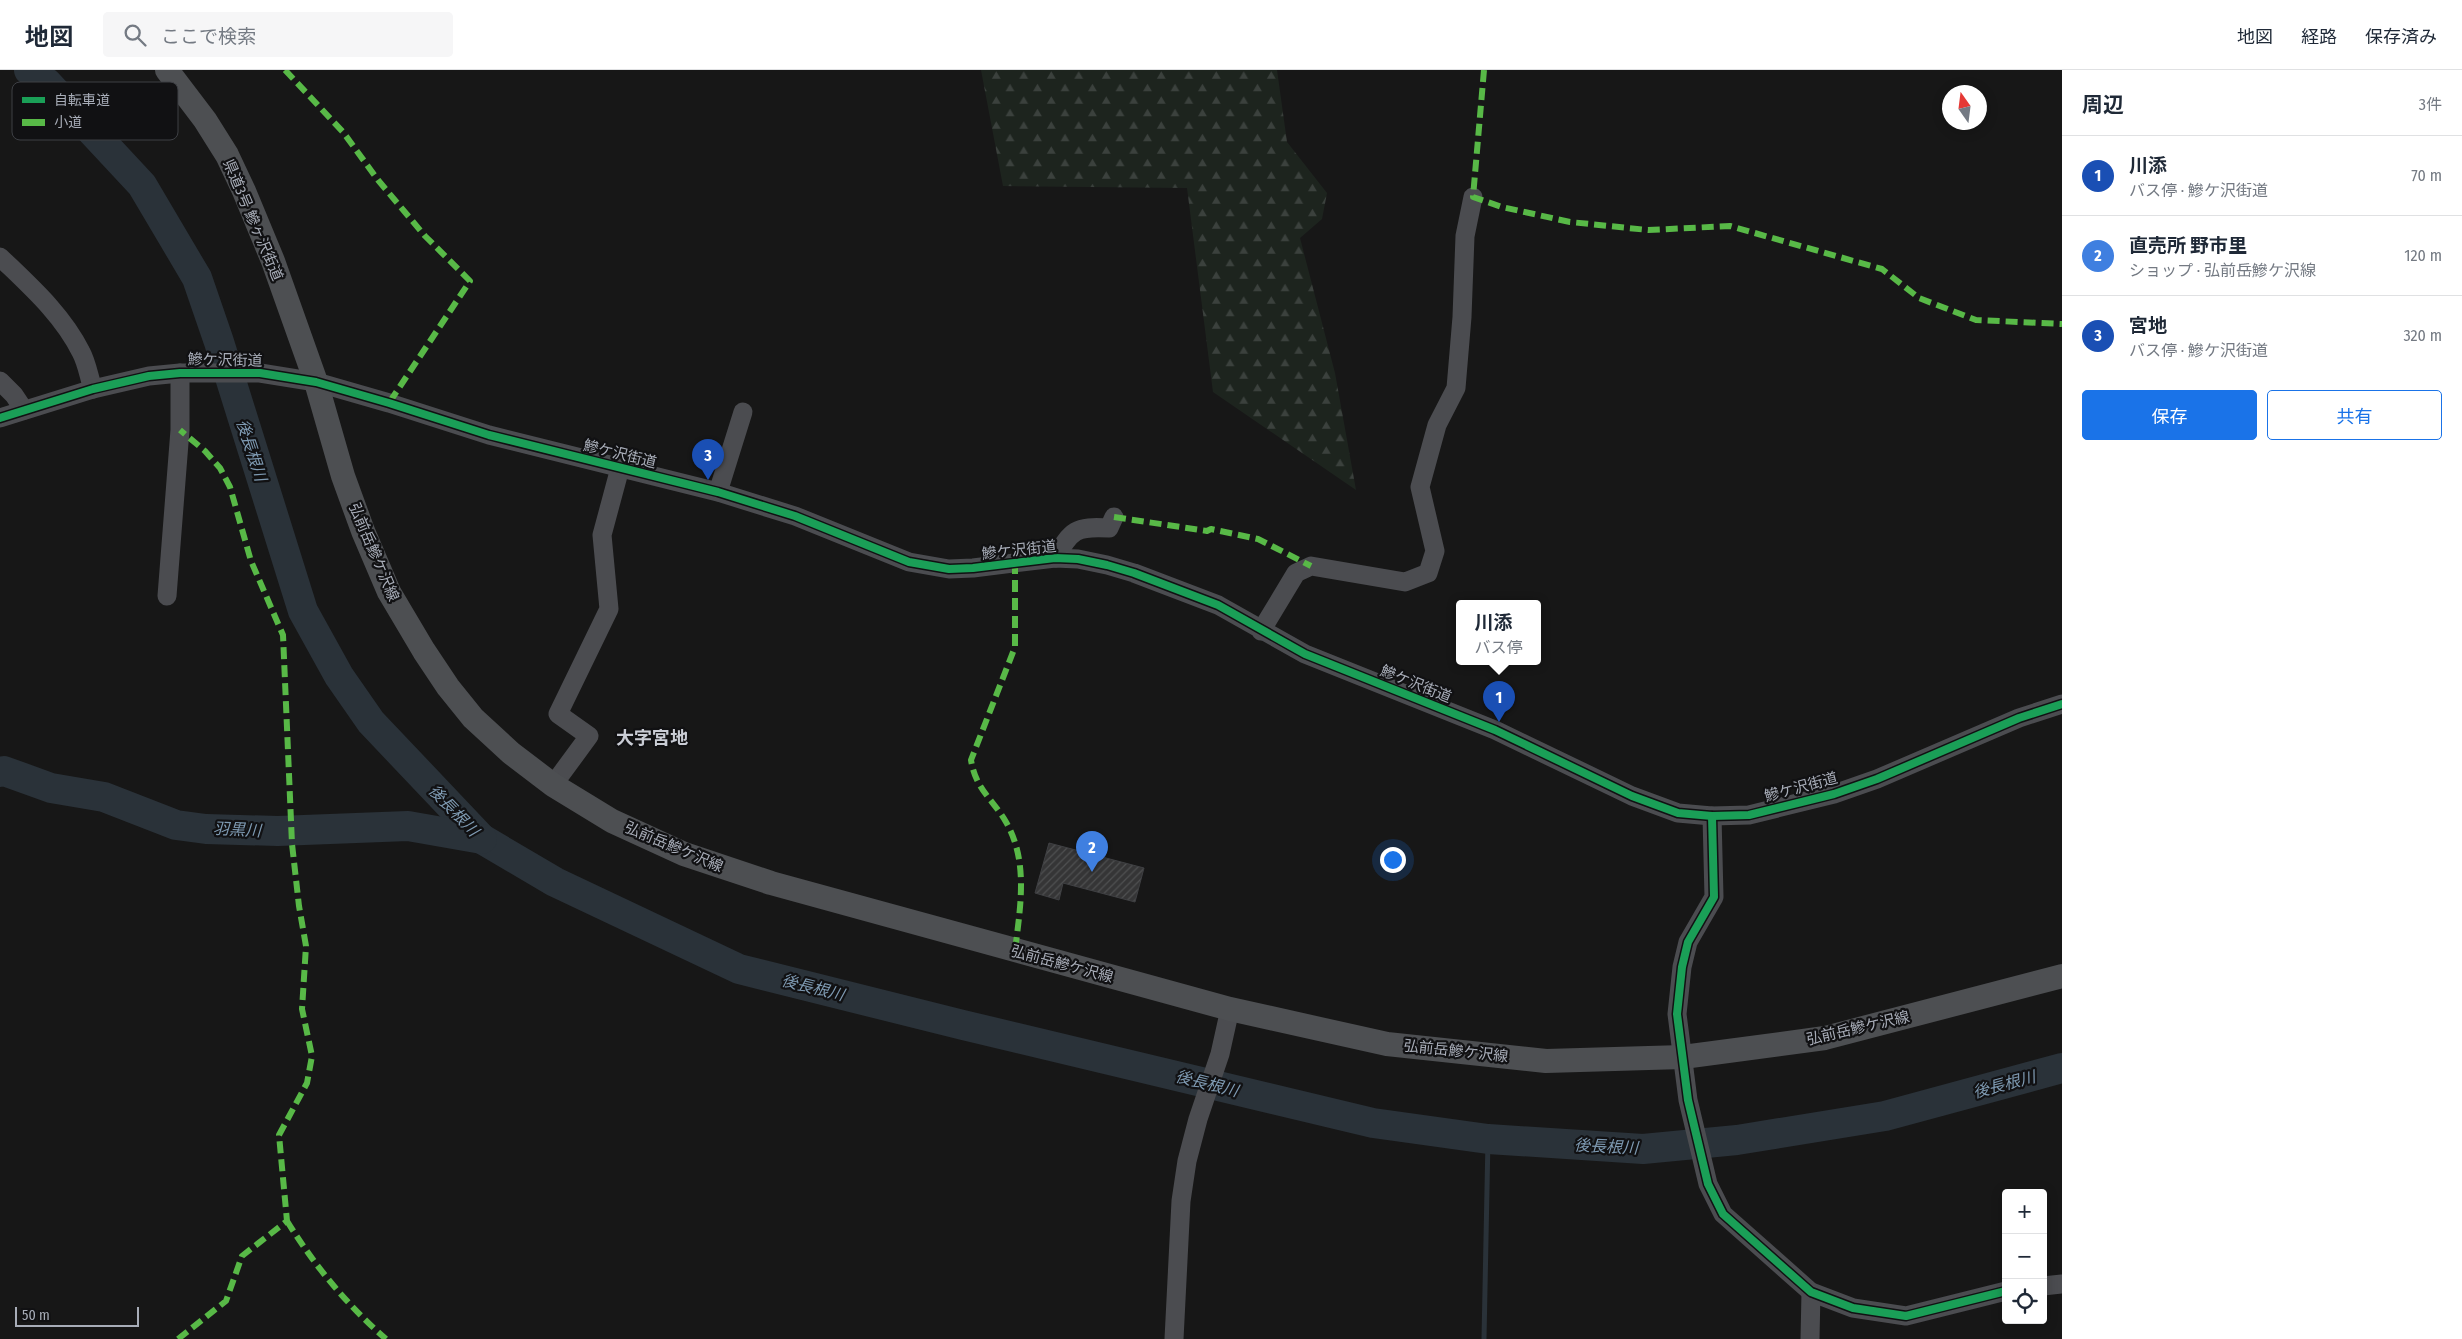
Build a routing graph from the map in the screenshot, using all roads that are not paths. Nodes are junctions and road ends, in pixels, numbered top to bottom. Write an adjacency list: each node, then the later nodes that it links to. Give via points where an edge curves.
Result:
1 (167, 70): 2 (main road, 県道3号 鰺ヶ沢街道)
2 (176, 82)
3 (178, 84): 8 (main road, 県道3号 鰺ヶ沢街道, via 227,155 244,191)
4 (1473, 198): 18 (street, via 1465,236 1456,388 1437,425 1420,487 1435,551 1428,574 1405,582 1312,566 1302,568)
5 (0, 257): 9 (street, via 48,303 68,330 82,353)
6 (188, 373): 8 (street, 鰺ケ沢街道, via 260,373); 9 (street, 鰺ケ沢街道, via 149,376); 17 (street, via 180,430)
7 (0, 382): 10 (street)
8 (316, 382): 13 (street, 鰺ケ沢街道, via 488,435); 20 (main road, 弘前岳鰺ケ沢線, via 343,476 389,592 434,665 473,718 511,754)
9 (93, 389): 10 (street, 鰺ケ沢街道)
10 (24, 410): 12 (street, 鰺ケ沢街道)
11 (743, 412): 14 (street)
12 (0, 418)
13 (620, 468): 14 (street, 鰺ケ沢街道); 20 (street, via 602,535 608,609 558,714 589,736)
14 (718, 492): 16 (street, 鰺ケ沢街道, via 795,516 909,562 949,569)
15 (1114, 518): 16 (street, via 1109,528 1088,527 1074,532)
16 (1055, 558): 18 (street, 鰺ケ沢街道, via 1134,573 1218,605)
17 (167, 596)
18 (1261, 631): 21 (street, 鰺ケ沢街道, via 1305,654 1495,730 1632,796 1678,812)
19 (2062, 704): 21 (street, 鰺ケ沢街道, via 2019,718 1834,794 1749,815)
20 (553, 785): 23 (main road, 弘前岳鰺ケ沢線, via 612,821 726,870)
21 (1712, 816): 24 (street, via 1714,896 1688,942 1682,967 1677,1014)
22 (2062, 976): 24 (main road, 弘前岳鰺ケ沢線, via 1825,1038)
23 (1230, 1009): 24 (main road, 弘前岳鰺ケ沢線, via 1397,1045 1546,1061); 29 (street, via 1220,1054 1187,1161 1181,1201)
24 (1682, 1057): 27 (street, via 1688,1100 1708,1184 1723,1214)
25 (2062, 1284): 26 (street)
26 (2047, 1286)
27 (1812, 1292): 28 (street, via 1853,1308 1906,1316); 30 (street)
28 (2002, 1292)
29 (1174, 1339)
30 (1810, 1339)

